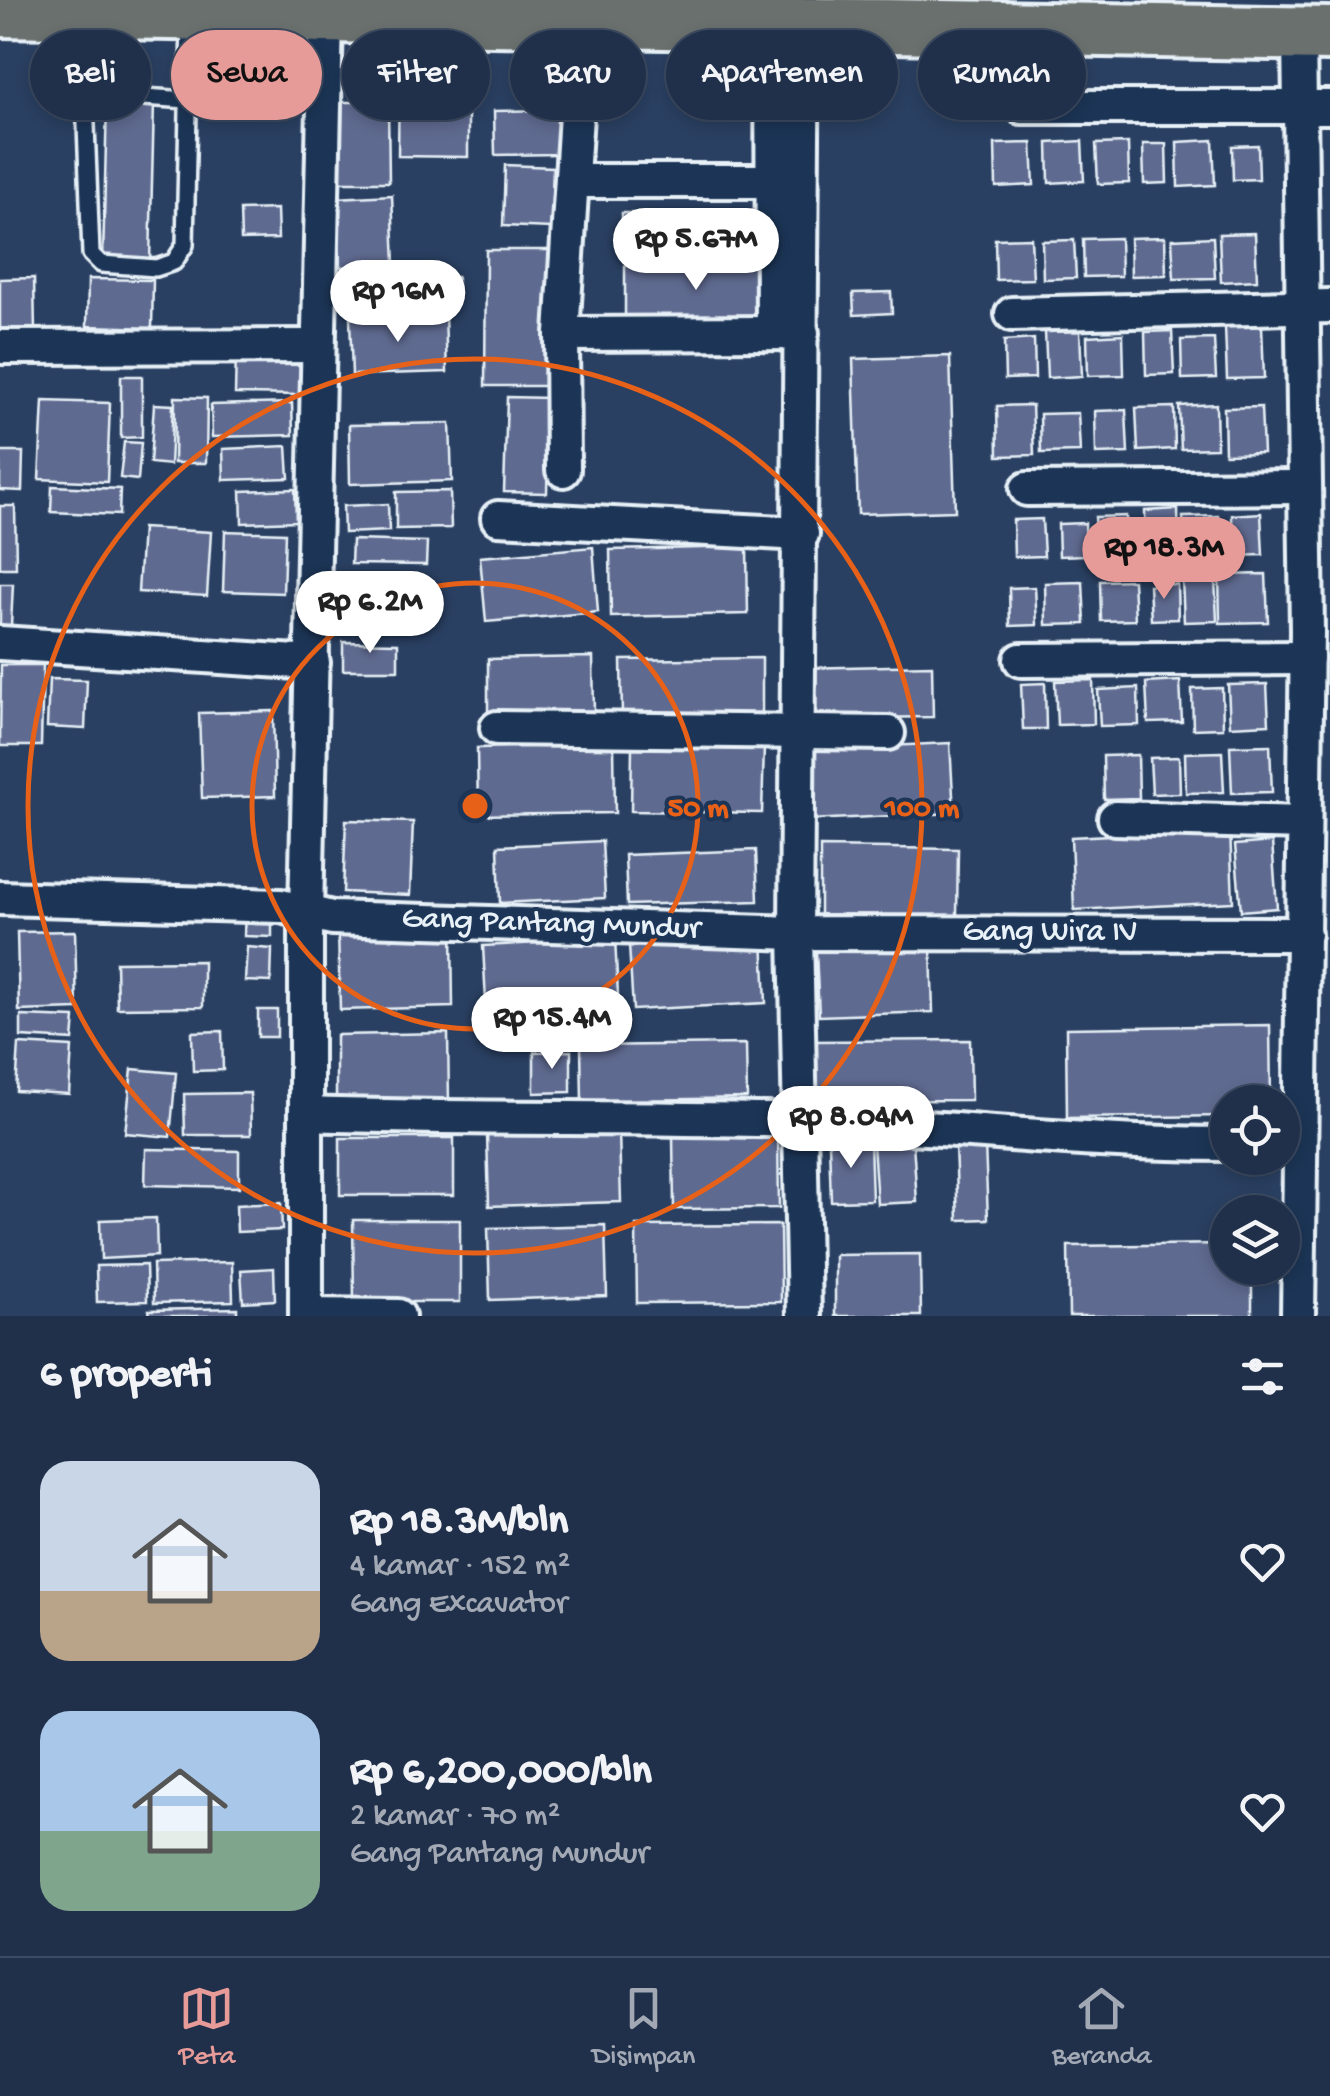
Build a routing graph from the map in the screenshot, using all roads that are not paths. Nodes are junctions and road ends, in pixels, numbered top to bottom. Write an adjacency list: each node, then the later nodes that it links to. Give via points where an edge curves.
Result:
1 (6, 7): 2 (highway)
2 (82, 12): 3 (highway); 7 (lane)
3 (190, 14): 4 (highway); 8 (lane)
4 (326, 16): 6 (highway); 20 (street)
5 (792, 16): 6 (highway); 9 (highway); 15 (street); 18 (street)
6 (582, 21): 14 (street)
7 (82, 30)
8 (190, 30)
9 (1314, 34): 11 (street)
10 (1086, 107): 11 (street)
11 (1314, 107): 16 (street)
12 (85, 120): 13 (lane, via 91,254 102,264 138,267 166,266 183,251)
13 (187, 120)
14 (575, 181): 15 (street); 19 (street)
15 (772, 182): 18 (street)
16 (1316, 306): 17 (street); 23 (street)
17 (1012, 314)
18 (787, 333): 19 (street); 26 (street)
19 (562, 334): 22 (street)
20 (318, 346): 21 (street); 30 (street)
21 (0, 347)
22 (563, 470)
23 (1312, 476): 24 (street); 27 (street)
24 (1027, 488)
25 (498, 518): 26 (street)
26 (802, 534): 33 (street)
27 (1315, 640): 29 (street); 34 (street)
28 (0, 643): 30 (street)
29 (1021, 660)
30 (312, 663): 38 (street)
31 (497, 728): 33 (street)
32 (888, 733): 33 (street)
33 (798, 734): 39 (street)
34 (1317, 786): 36 (street)
35 (1115, 818): 36 (street)
36 (1304, 823): 40 (street)
37 (0, 898): 38 (street, Gang Pantang Mundur, via 281,906)
38 (306, 914): 39 (street, Gang Pantang Mundur); 42 (street)
39 (796, 933): 40 (street, Gang Wira IV); 43 (street)
40 (1304, 934): 41 (street)
41 (1294, 1085)
42 (308, 1114): 43 (street); 46 (street)
43 (800, 1122): 44 (street); 48 (street)
44 (1210, 1144)
45 (1291, 1175): 49 (street)
46 (306, 1315): 47 (street)
47 (398, 1316)
48 (804, 1316)
49 (1298, 1316)

